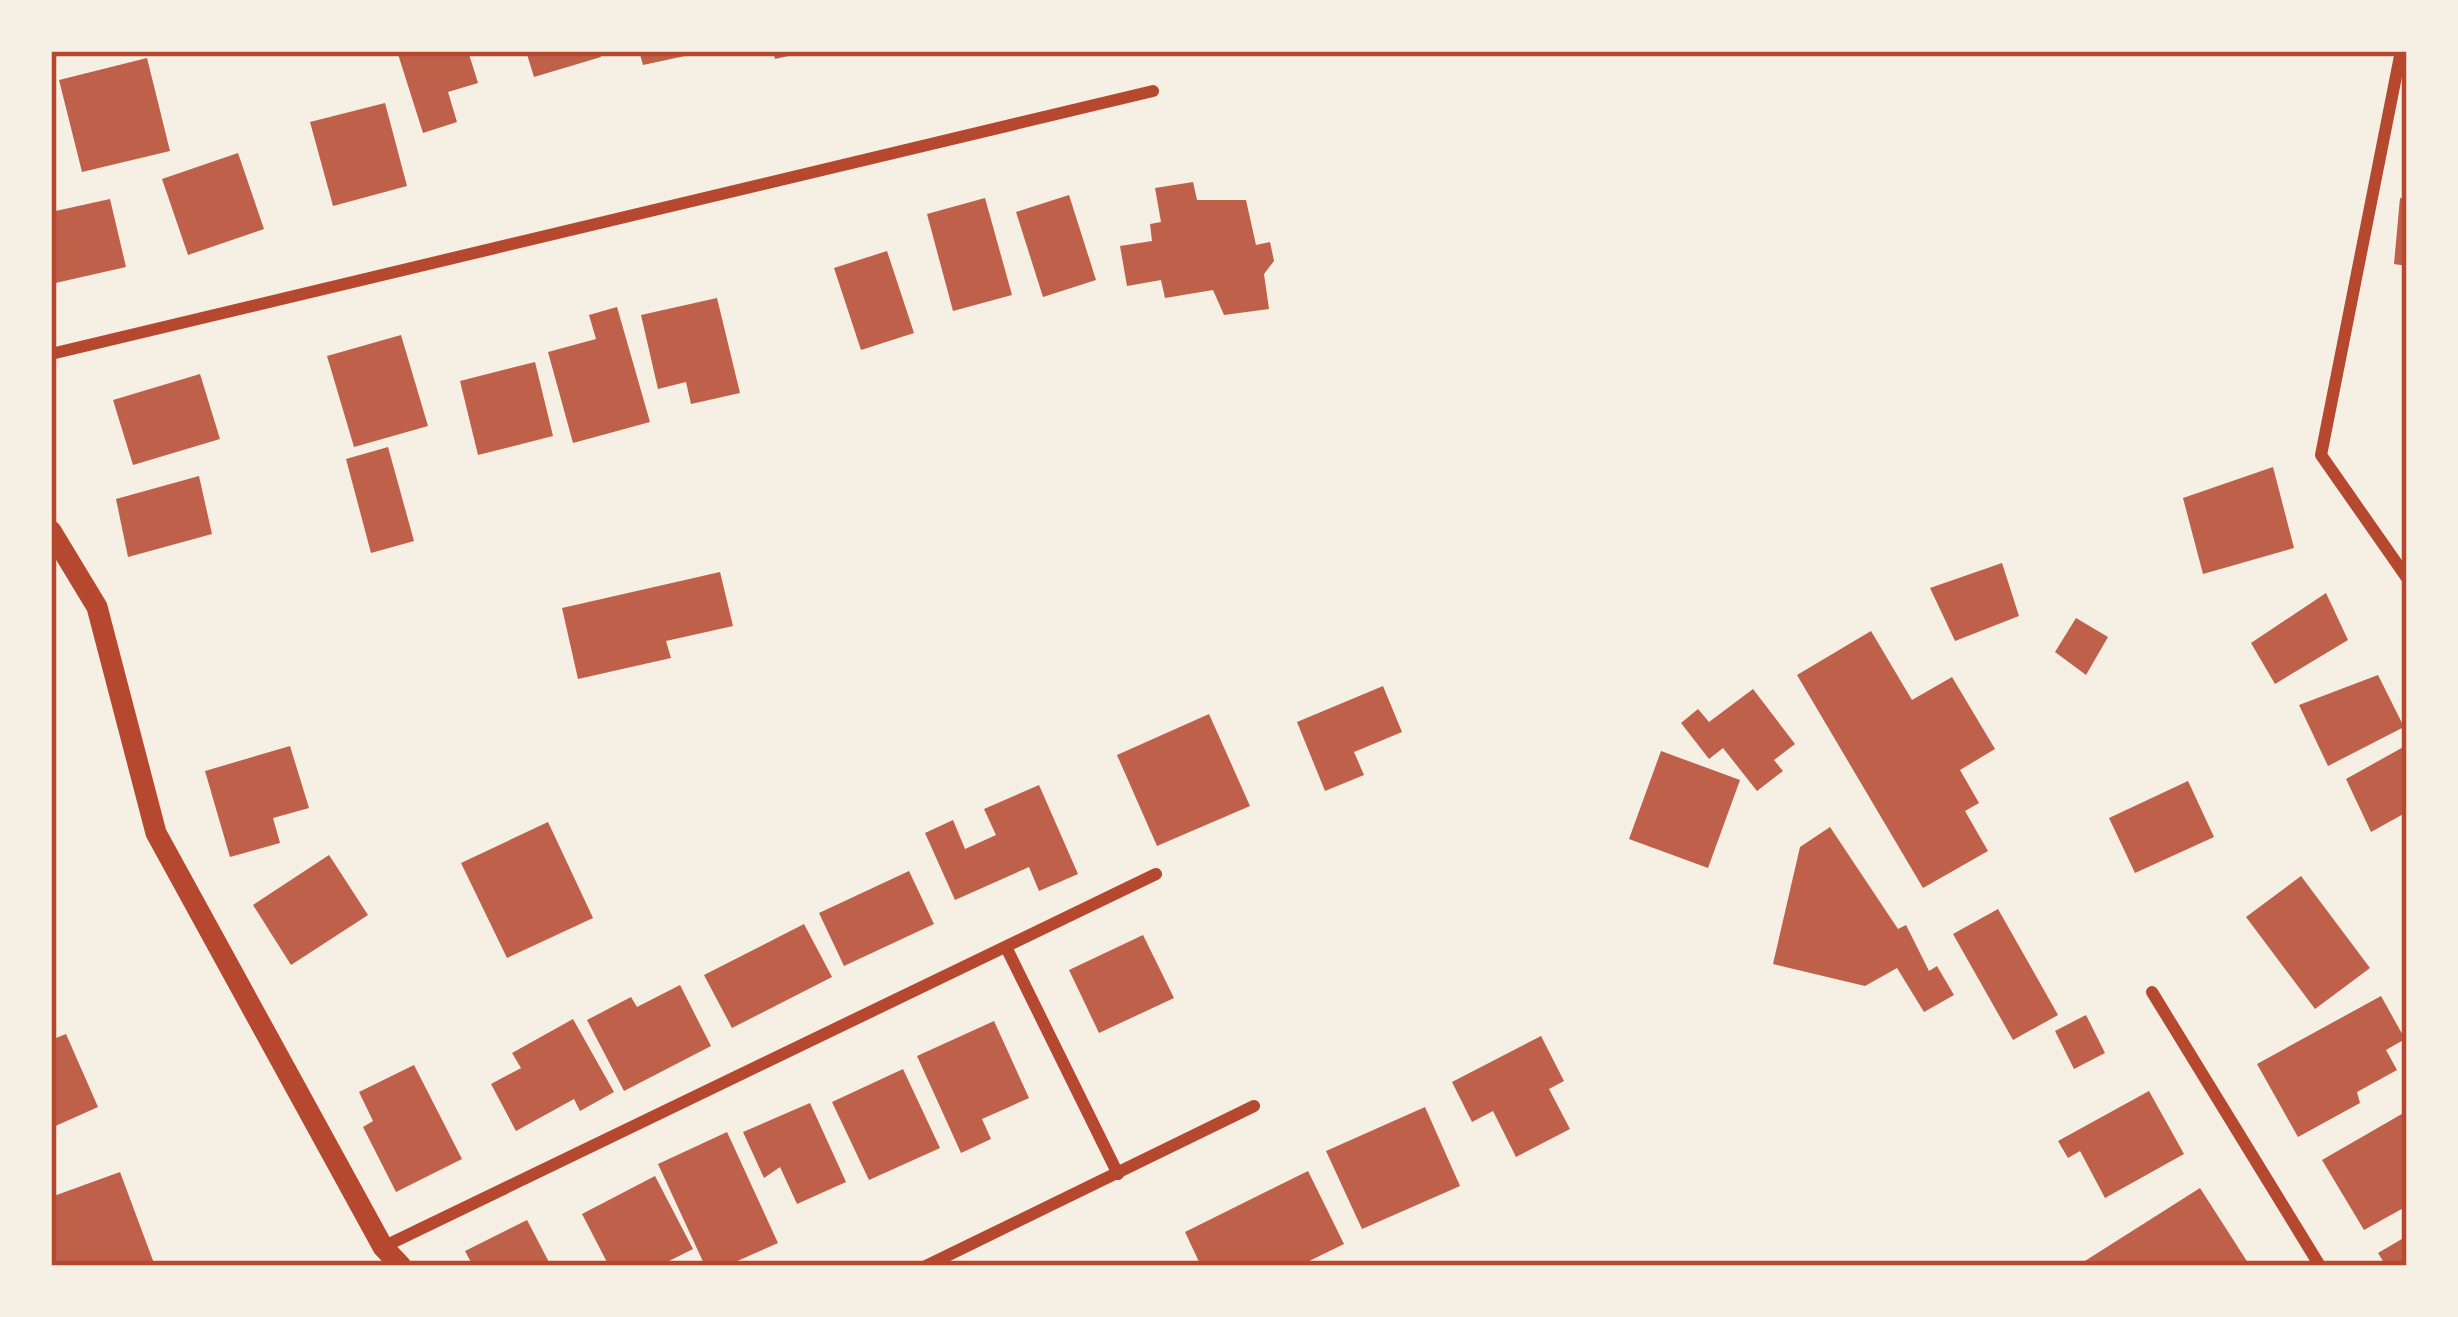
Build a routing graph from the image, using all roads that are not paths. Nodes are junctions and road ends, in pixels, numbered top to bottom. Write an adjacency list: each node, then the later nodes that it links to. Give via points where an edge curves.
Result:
1 (2401, 51): 5 (street, via 2321,454)
2 (1153, 91): 3 (street)
3 (51, 355)
4 (51, 531): 11 (street, via 98,607 156,833)
5 (2407, 578)
6 (1156, 874): 7 (street)
7 (1006, 946): 10 (street); 11 (street)
8 (2152, 992): 14 (street)
9 (1254, 1106): 10 (street)
10 (1118, 1174): 13 (street)
11 (383, 1247): 12 (street)
12 (401, 1266)
13 (926, 1266)
14 (2320, 1266)

